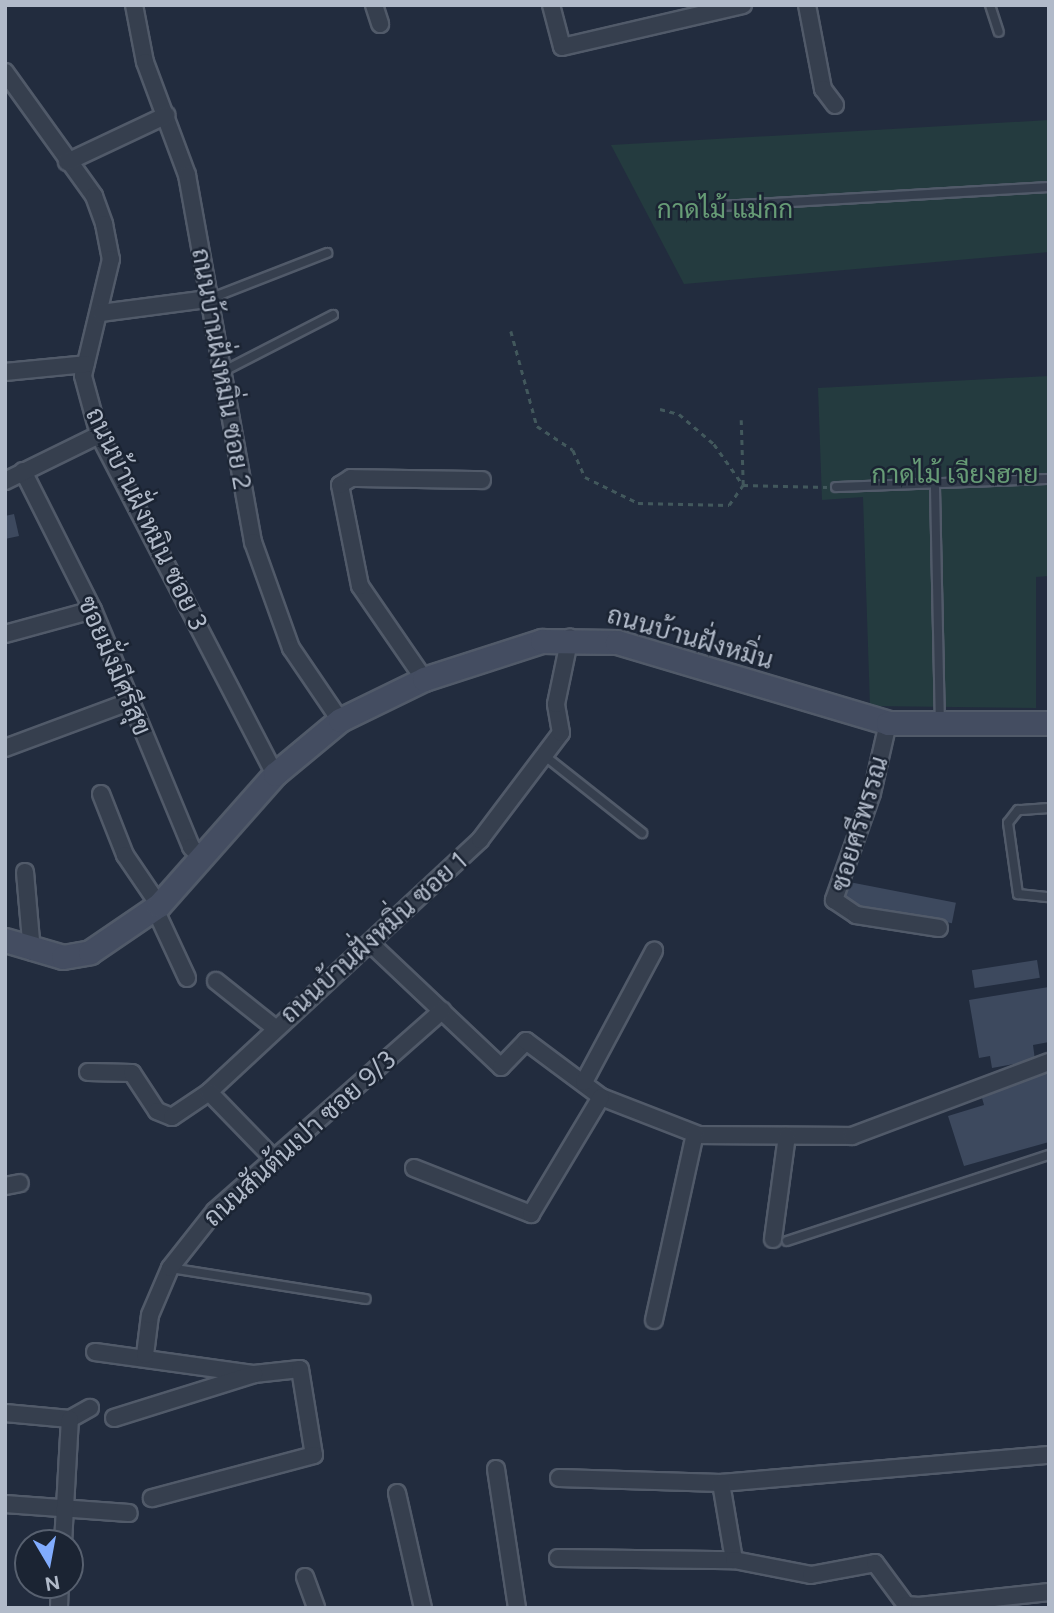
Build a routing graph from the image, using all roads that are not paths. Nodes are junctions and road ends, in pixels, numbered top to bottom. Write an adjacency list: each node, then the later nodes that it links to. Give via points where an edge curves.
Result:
1 (134, 5): 11 (street, ถนนบ้านฝั่งหมิ่น ซอย 2, via 145,62)
2 (374, 5): 7 (street)
3 (551, 5): 4 (street, via 562,47)
4 (743, 5)
5 (807, 5): 10 (street, via 823,89)
6 (990, 5): 8 (lane)
7 (380, 24)
8 (999, 32)
9 (5, 72): 12 (street, ถนนบ้านฝั่งหมิน ซอย 3)
10 (835, 105)
11 (167, 115): 12 (street); 16 (street, ถนนบ้านฝั่งหมิ่น ซอย 2, via 187,175)
12 (68, 162): 17 (street, ถนนบ้านฝั่งหมิน ซอย 3, via 94,196 104,224 111,259)
13 (1049, 187): 14 (lane)
14 (721, 206)
15 (327, 253): 16 (lane)
16 (208, 299): 17 (street); 21 (street, ถนนบ้านฝั่งหมิ่น ซอย 2)
17 (101, 313): 19 (street, ถนนบ้านฝั่งหมิน ซอย 3)
18 (333, 315): 21 (lane)
19 (86, 364): 20 (street); 22 (street, ถนนบ้านฝั่งหมิน ซอย 3, via 87,401)
20 (5, 372)
21 (219, 373): 34 (street, ถนนบ้านฝั่งหมิ่น ซอย 2, via 258,557 291,649)
22 (99, 435): 23 (street); 40 (street, ถนนบ้านฝั่งหมิน ซอย 3)
23 (23, 471): 26 (street); 29 (street, ซอยมั่งมีศรีสุข)
24 (1049, 479): 28 (lane)
25 (482, 480): 32 (street, via 351,478 340,485 360,586)
26 (5, 481)
27 (836, 488): 28 (lane)
28 (935, 488): 37 (lane)
29 (93, 610): 30 (street); 33 (street, ซอยมั่งมีศรีสุข)
30 (5, 634)
31 (570, 638): 32 (street, ถนนบ้านฝั่งหมิ่น); 35 (street, ถนนบ้านฝั่งหมิ่น, via 617,642); 39 (street, ถนนบ้านฝั่งหมิ่น ซอย 1, via 556,704 561,733)
32 (424, 679): 34 (street, ถนนบ้านฝั่งหมิ่น)
33 (129, 702): 38 (street); 44 (street, ซอยมั่งมีศรีสุข, via 191,847)
34 (340, 720): 40 (street, ถนนบ้านฝั่งหมิ่น)
35 (888, 723): 37 (street, ถนนบ้านฝั่งหมิ่น); 48 (street, ซอยศรีพรรณ, via 872,793 834,900 856,915)
36 (1049, 723): 37 (street, ถนนบ้านฝั่งหมิ่น)
37 (940, 726)
38 (5, 748)
39 (545, 756): 43 (lane); 50 (street, ถนนบ้านฝั่งหมิ่น ซอย 1, via 468,853)
40 (275, 774): 44 (street, ถนนบ้านฝั่งหมิ่น)
41 (101, 794): 47 (street, via 124,855)
42 (1049, 808): 46 (lane, via 1018,810 1008,823 1018,894)
43 (642, 832)
44 (204, 860): 47 (street, ถนนบ้านฝั่งหมิ่น)
45 (25, 872): 52 (street)
46 (1049, 897)
47 (157, 907): 52 (street, ถนนบ้านฝั่งหมิ่น, via 90,952); 53 (street)
48 (939, 928)
49 (5, 940): 52 (street, ถนนบ้านฝั่งหมิ่น)
50 (372, 944): 55 (street); 56 (street, ถนนบ้านฝั่งหมิ่น ซอย 1)
51 (654, 951): 59 (street)
52 (32, 952)
53 (187, 978)
54 (216, 981): 56 (street)
55 (442, 1011): 59 (street, via 501,1067 526,1041); 65 (street, ถนนสันต้นเปา ซอย 9/3)
56 (275, 1028): 60 (street, ถนนบ้านฝั่งหมิ่น ซอย 1)
57 (1049, 1062): 63 (street, via 859,1134)
58 (88, 1072): 60 (street, ถนนบ้านฝั่งหมิ่น ซอย 1, via 132,1073 157,1111 172,1117)
59 (584, 1082): 61 (street)
60 (209, 1092): 65 (street)
61 (601, 1097): 62 (street); 66 (street, via 531,1214)
62 (695, 1133): 63 (street); 70 (street)
63 (787, 1136): 67 (street)
64 (1049, 1155): 67 (lane)
65 (274, 1158): 68 (street, ถนนสันต้นเปา ซอย 9/3, via 215,1211)
66 (414, 1168)
67 (780, 1240)
68 (170, 1268): 69 (lane); 72 (street, ถนนสันต้นเปา ซอย 9/3, via 150,1315)
69 (366, 1299)
70 (654, 1320)
71 (95, 1352): 72 (street)
72 (145, 1355): 73 (street)
73 (254, 1374): 76 (street); 83 (street, via 300,1369 314,1455)
74 (90, 1408): 77 (street)
75 (5, 1413): 77 (street)
76 (114, 1418)
77 (70, 1419): 85 (street)
78 (1049, 1455): 81 (street)
79 (496, 1469): 94 (street)
80 (559, 1478): 81 (street)
81 (722, 1483): 89 (street)
82 (397, 1493): 93 (street)
83 (152, 1497)
84 (5, 1504): 85 (street)
85 (65, 1509): 86 (street); 87 (street)
86 (128, 1513)
87 (64, 1529)
88 (558, 1558): 89 (street)
89 (734, 1560): 91 (street, via 811,1575 875,1563 906,1605)
90 (305, 1577): 92 (street)
91 (1049, 1592)
92 (316, 1608)
93 (423, 1608)
94 (517, 1608)

